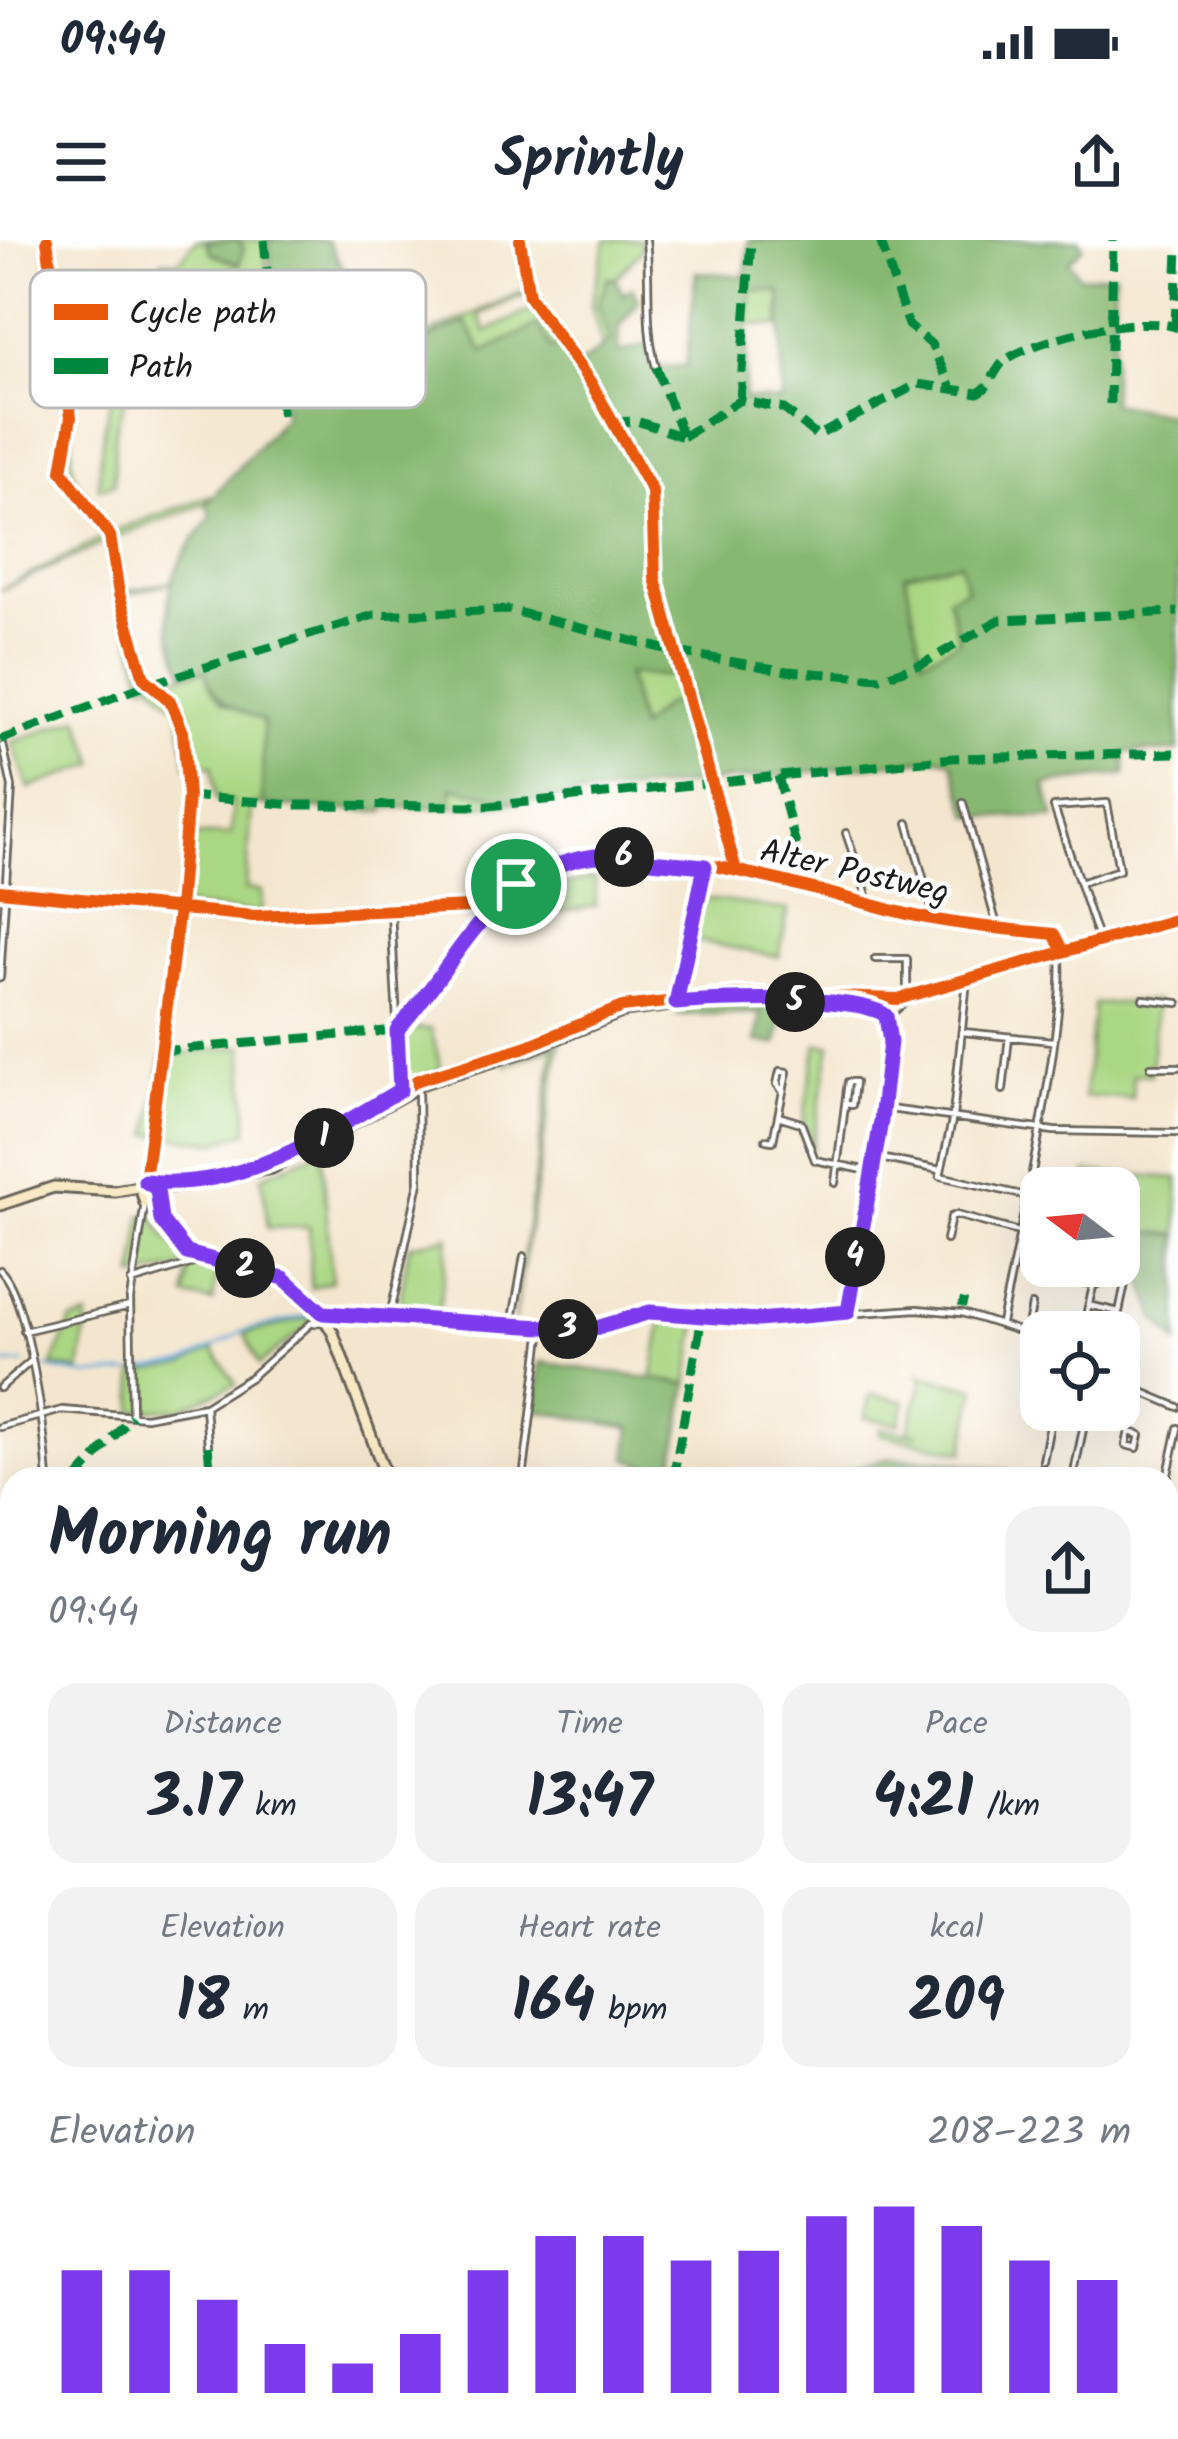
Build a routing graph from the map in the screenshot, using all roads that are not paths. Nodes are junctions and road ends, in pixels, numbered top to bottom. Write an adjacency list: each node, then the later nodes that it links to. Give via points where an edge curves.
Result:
1 (520, 240): 3 (street)
2 (646, 240): 4 (street, via 647,338)
3 (528, 291)
4 (656, 368)
5 (2, 740): 20 (street, via 12,788)
6 (187, 776): 50 (street, via 179,909 143,1170)
7 (963, 803): 16 (street)
8 (908, 823): 15 (street)
9 (846, 833): 12 (street)
10 (705, 866): 12 (street, Alter Postweg); 24 (street); 27 (street, Alter Postweg, via 595,856 530,873)
11 (1080, 883): 11 (street, via 1119,870 1107,803 1054,806); 17 (street)
12 (870, 903): 15 (street, Alter Postweg)
13 (391, 913): 27 (street)
14 (1178, 919): 17 (main road)
15 (935, 920): 16 (street, Alter Postweg)
16 (998, 928): 18 (street, Alter Postweg, via 1054,934)
17 (1099, 939): 18 (main road)
18 (1063, 951): 21 (main road); 30 (street)
19 (875, 959): 22 (street, via 907,958)
20 (0, 978)
21 (968, 980): 22 (main road); 28 (street)
22 (908, 997): 26 (main road)
23 (1143, 999): 25 (street)
24 (676, 1003): 26 (main road); 33 (main road, via 607,1016)
25 (1178, 1003)
26 (887, 1009): 38 (street)
27 (397, 1030): 36 (street)
28 (963, 1032): 29 (street); 40 (street)
29 (1009, 1036): 30 (street); 34 (street)
30 (1054, 1042): 42 (street)
31 (1151, 1067): 32 (street)
32 (1178, 1067)
33 (418, 1085): 36 (main road); 69 (street, via 418,1196)
34 (1003, 1090)
35 (783, 1092): 39 (street)
36 (400, 1095): 50 (main road, via 287,1162)
37 (845, 1105): 45 (street)
38 (882, 1108): 40 (street); 44 (street)
39 (778, 1116): 41 (street); 45 (street, via 801,1123 812,1158)
40 (952, 1116): 42 (street); 47 (street)
41 (776, 1126)
42 (1040, 1128): 43 (street); 46 (street)
43 (1178, 1133)
44 (874, 1156): 47 (street); 48 (street)
45 (838, 1165): 48 (street); 49 (street)
46 (1032, 1167)
47 (940, 1170): 51 (street, via 944,1179)
48 (871, 1172): 67 (street)
49 (835, 1184)
50 (149, 1195): 52 (main road, via 50,1190); 57 (main road, via 179,1246); 59 (street)
51 (1020, 1195)
52 (0, 1205)
53 (1020, 1229): 54 (street)
54 (1019, 1234): 55 (street, via 956,1215); 70 (street)
55 (946, 1240)
56 (524, 1256): 71 (street)
57 (203, 1260): 59 (street); 68 (main road, via 284,1278)
58 (0, 1270): 74 (street)
59 (131, 1282): 63 (street)
60 (1096, 1287): 64 (street)
61 (1125, 1287): 64 (street, via 1120,1312)
62 (1032, 1305): 65 (street)
63 (130, 1306): 74 (street); 81 (street)
64 (1092, 1306): 66 (street)
65 (1031, 1311)
66 (1090, 1311)
67 (848, 1312): 70 (street, via 916,1309); 72 (street, via 758,1320 662,1312 598,1329)
68 (325, 1316): 69 (street); 78 (street); 89 (main road)
69 (390, 1316): 71 (street)
70 (1001, 1323): 73 (street)
71 (512, 1324): 72 (street)
72 (542, 1327): 90 (street)
73 (1020, 1330)
74 (23, 1331): 75 (street)
75 (30, 1361): 76 (street); 80 (street)
76 (0, 1388)
77 (1140, 1394): 79 (street)
78 (205, 1406): 81 (street); 86 (street)
79 (1178, 1407)
80 (43, 1414): 81 (street); 82 (street); 88 (street)
81 (132, 1417)
82 (0, 1427)
83 (1178, 1427): 92 (street)
84 (1049, 1431): 87 (street)
85 (1083, 1431): 91 (street)
86 (208, 1446)
87 (1043, 1461)
88 (47, 1467)
89 (382, 1467)
90 (524, 1467)
91 (1075, 1467)
92 (1170, 1467)

